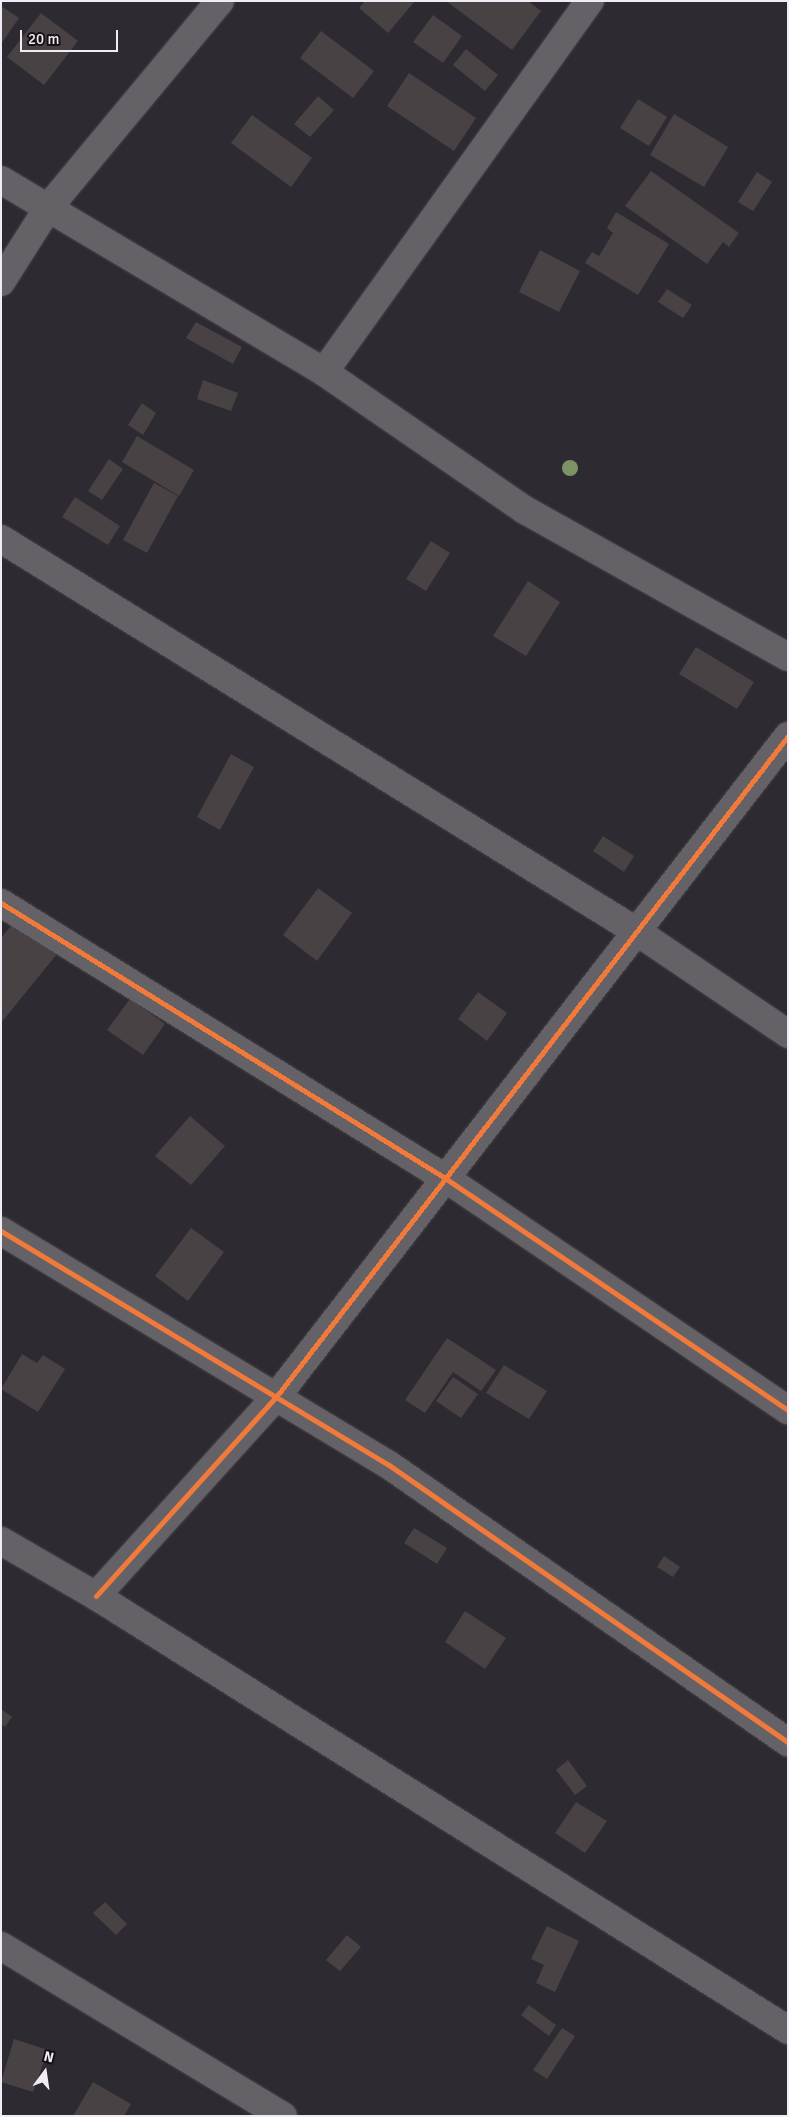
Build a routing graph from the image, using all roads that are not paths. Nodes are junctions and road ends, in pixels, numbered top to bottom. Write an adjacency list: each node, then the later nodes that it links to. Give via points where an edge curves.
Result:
1 (220, 1): 4 (street)
2 (590, 1): 6 (street)
3 (1, 180): 4 (street)
4 (48, 208): 5 (street); 6 (street)
5 (1, 282)
6 (324, 372): 8 (street, via 525,510)
7 (1, 540): 11 (street)
8 (788, 657)
9 (788, 736): 11 (street)
10 (1, 902): 13 (street)
11 (636, 932): 12 (street); 13 (street)
12 (788, 1034)
13 (446, 1178): 15 (street); 16 (street)
14 (1, 1231): 15 (street)
15 (276, 1397): 18 (street); 19 (street, via 389,1466)
16 (788, 1410)
17 (1, 1541): 18 (street)
18 (96, 1596): 21 (street)
19 (788, 1742)
20 (1, 1946): 22 (street)
21 (788, 2030)
22 (284, 2116)

